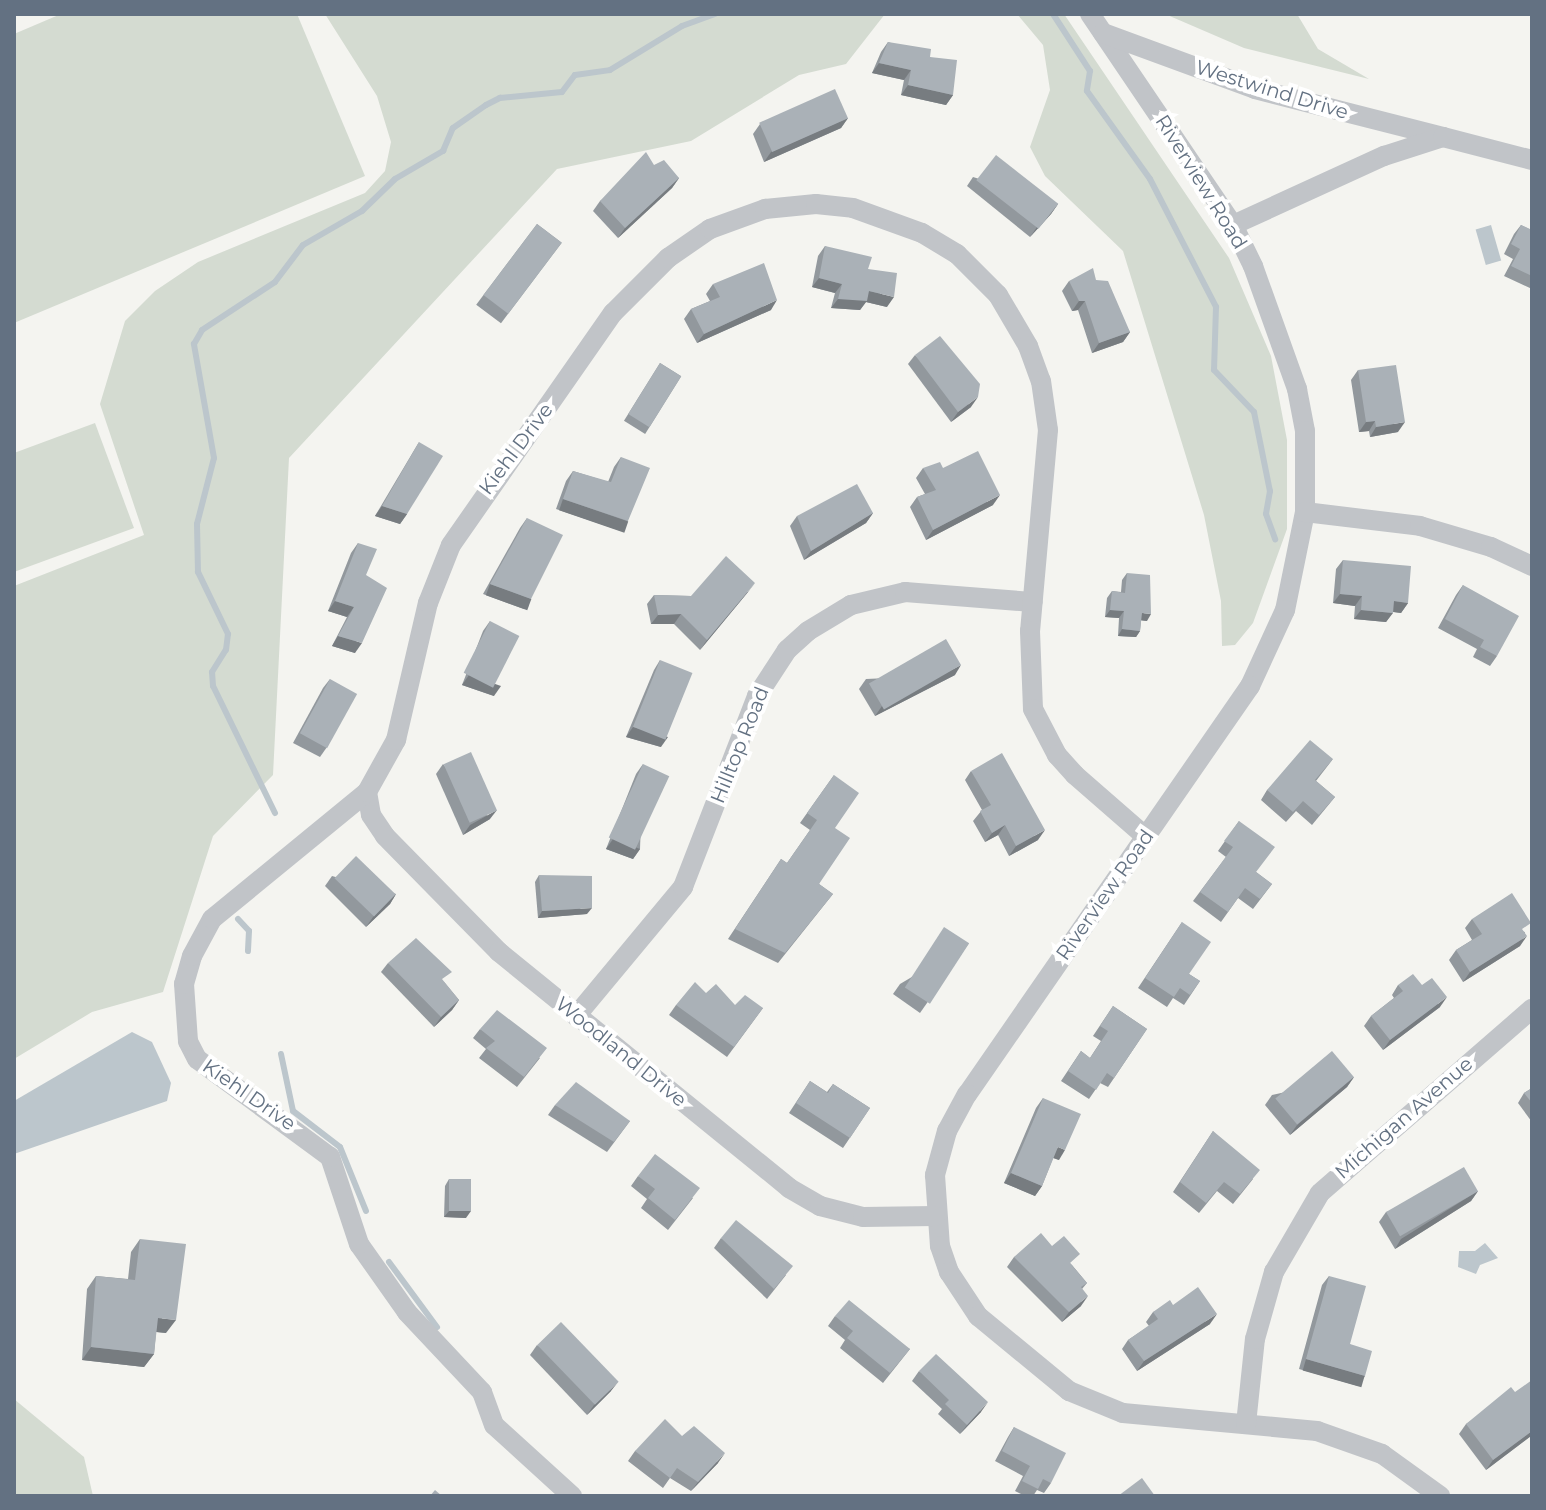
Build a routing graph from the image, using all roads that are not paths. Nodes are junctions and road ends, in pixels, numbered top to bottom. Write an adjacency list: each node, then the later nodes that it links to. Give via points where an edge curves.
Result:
1 (1090, 14): 2 (street, Riverview Road)
2 (1103, 33): 3 (street, Westwind Drive, via 1255,89); 5 (street, Riverview Road)
3 (1443, 137): 4 (street, Westwind Drive); 5 (street, via 1372,161)
4 (1532, 160)
5 (1233, 225): 6 (street, Riverview Road, via 1275,318 1297,389 1305,431)
6 (1305, 512): 7 (street, via 1420,526 1491,547); 10 (street, Riverview Road, via 1300,554 1274,640 1250,686)
7 (1532, 566)
8 (1033, 602): 9 (street, Kiehl Drive, via 1048,430 1028,346 998,295 957,254 892,219 816,204 765,209 710,229 668,258 623,302 468,515 428,603 396,740); 10 (street, Kiehl Drive, via 1028,680 1040,728 1075,775); 12 (street, Hilltop Road, via 905,592 851,605 787,650 757,696 683,887)
9 (367, 792): 12 (street, Woodland Drive, via 371,815 404,858 499,952); 15 (street, Kiehl Drive, via 207,926 184,984 188,1041 210,1072 265,1105 330,1157 359,1244 407,1312 482,1392 494,1425)
10 (1146, 837): 13 (street, Riverview Road, via 967,1094 939,1157)
11 (1532, 1009): 14 (street, Michigan Avenue, via 1320,1193 1282,1254 1269,1287 1251,1362)
12 (576, 1016): 13 (street, Woodland Drive, via 789,1188 820,1206 884,1220)
13 (935, 1216): 14 (street, Riverview Road, via 940,1246 961,1294 1045,1376 1123,1413)
14 (1246, 1424): 16 (street, Riverview Road, via 1317,1431 1351,1441 1410,1471)
15 (572, 1496)
16 (1440, 1496)

